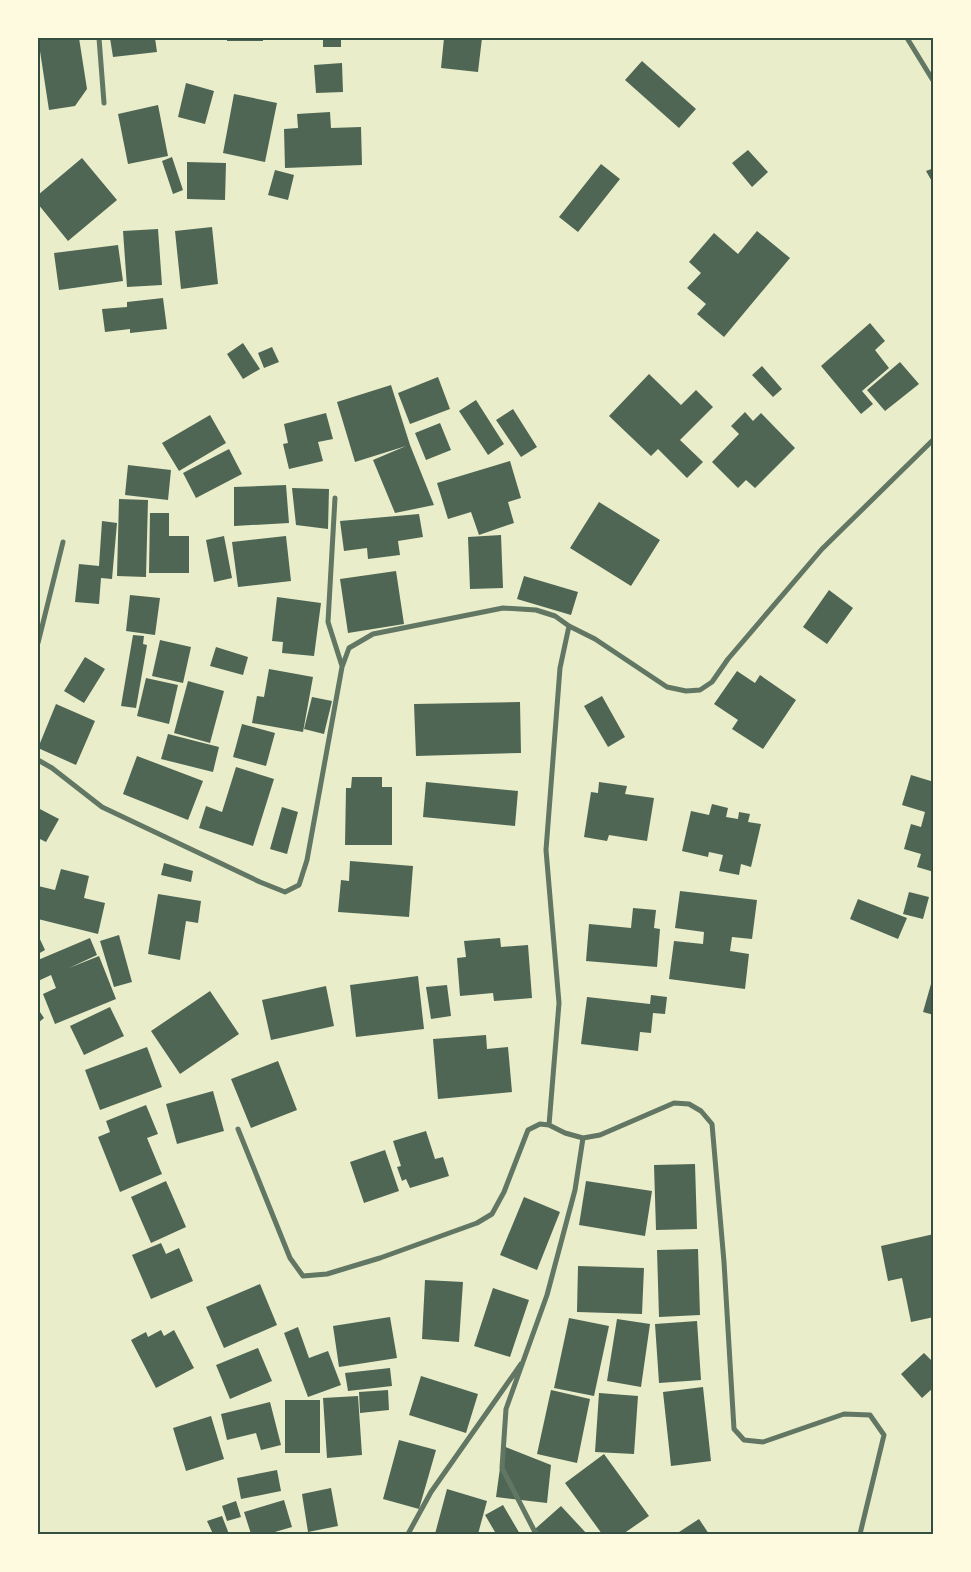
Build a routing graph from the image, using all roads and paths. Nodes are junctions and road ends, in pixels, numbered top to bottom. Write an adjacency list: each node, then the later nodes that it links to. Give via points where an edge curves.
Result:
1 (100, 38): 4 (street)
2 (908, 38): 3 (street)
3 (934, 82)
4 (104, 103)
5 (934, 439): 8 (street, via 822,548 712,682 700,690 667,687 595,639)
6 (335, 498): 10 (street, via 328,622)
7 (64, 542): 9 (street)
8 (569, 626): 10 (street, via 555,616 536,610 503,608 373,634 349,648); 12 (street, via 560,668 546,850 559,1003)
9 (38, 643)
10 (342, 667): 11 (street, via 307,860 299,885 285,892 102,807)
11 (38, 760)
12 (549, 1125): 13 (street, via 540,1124 528,1130 492,1214 477,1223 380,1258 327,1274 303,1276 290,1258); 14 (street)
13 (238, 1129)
14 (583, 1138): 15 (street, via 575,1190 547,1295); 18 (street, via 600,1135 674,1103 689,1104 701,1111 712,1124 734,1429 744,1440 763,1442 844,1414 870,1415 884,1435)
15 (526, 1358): 16 (street, via 431,1492); 17 (street, via 506,1409 502,1468)
16 (408, 1534)
17 (536, 1534)
18 (860, 1534)

